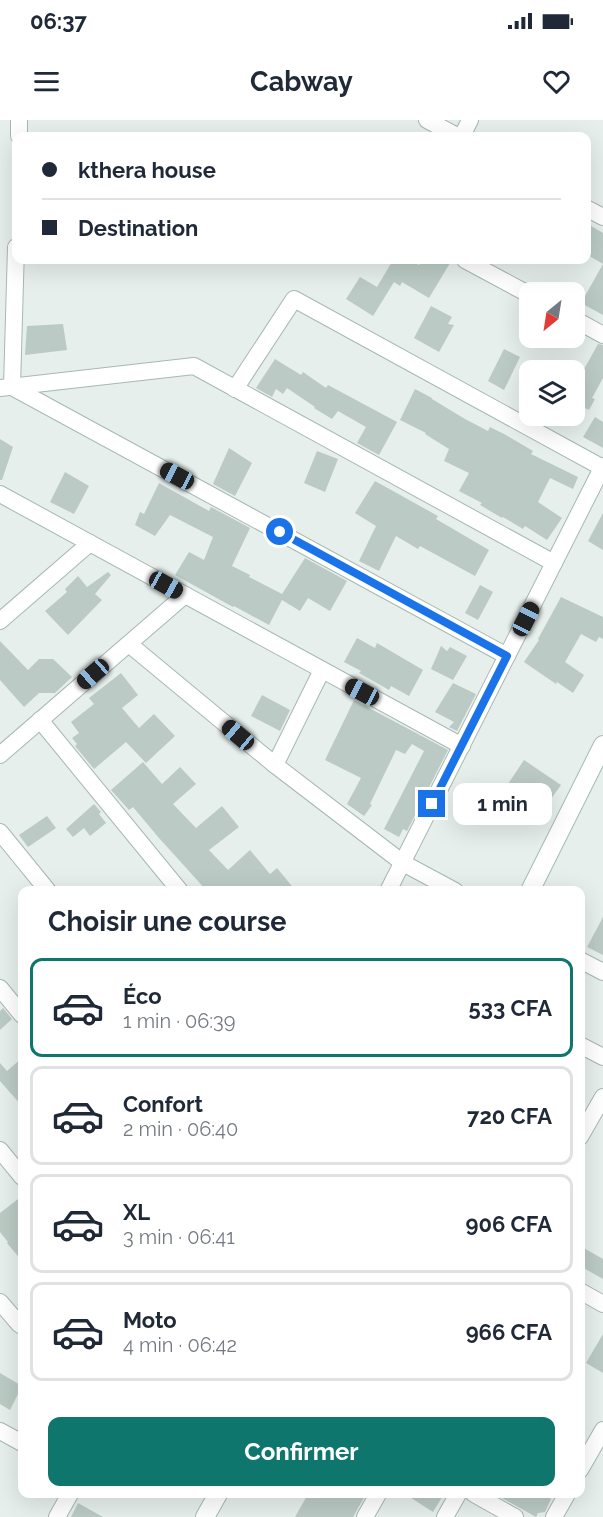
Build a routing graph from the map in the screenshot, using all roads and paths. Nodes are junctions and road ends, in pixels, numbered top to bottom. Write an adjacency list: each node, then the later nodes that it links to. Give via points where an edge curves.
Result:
1 (428, 120): 2 (street)
2 (451, 132)
3 (15, 264): 8 (street)
4 (472, 264): 5 (street)
5 (519, 289)
6 (585, 325): 7 (street)
7 (603, 335)
8 (6, 388): 9 (street, via 194,366); 17 (street)
9 (235, 389): 10 (street, via 294,299); 13 (street)
10 (603, 467): 13 (street)
11 (0, 494): 12 (street)
12 (90, 543): 14 (street); 15 (street)
13 (554, 563): 17 (street)
14 (185, 595): 16 (street); 18 (street)
15 (0, 621)
16 (129, 644): 19 (street); 23 (street)
17 (507, 656): 21 (street)
18 (322, 670): 21 (street); 23 (street)
19 (39, 720): 22 (street); 27 (street)
20 (603, 745): 30 (street)
21 (462, 746): 25 (street)
22 (0, 754)
23 (275, 765): 25 (street)
24 (0, 832): 26 (street)
25 (403, 863): 28 (street); 29 (street)
26 (44, 886)
27 (176, 886)
28 (391, 886)
29 (446, 886)
30 (532, 886)
31 (585, 963): 32 (street)
32 (603, 972)
33 (0, 988): 34 (street)
34 (18, 1010)
35 (585, 1048): 36 (street)
36 (603, 1057)
37 (603, 1097): 38 (street)
38 (585, 1128)
39 (0, 1150): 40 (street)
40 (18, 1172)
41 (585, 1294): 43 (street)
42 (0, 1302): 44 (street)
43 (603, 1304)
44 (18, 1323)
45 (0, 1431): 47 (street)
46 (602, 1436): 48 (street)
47 (18, 1441)
48 (585, 1462)
49 (68, 1498): 55 (street)
50 (216, 1498): 56 (street)
51 (376, 1498): 57 (street)
52 (457, 1498): 58 (street)
53 (481, 1498): 59 (street)
54 (565, 1498): 60 (street)
55 (57, 1517)
56 (205, 1517)
57 (365, 1517)
58 (446, 1517)
59 (515, 1517)
60 (554, 1517)

